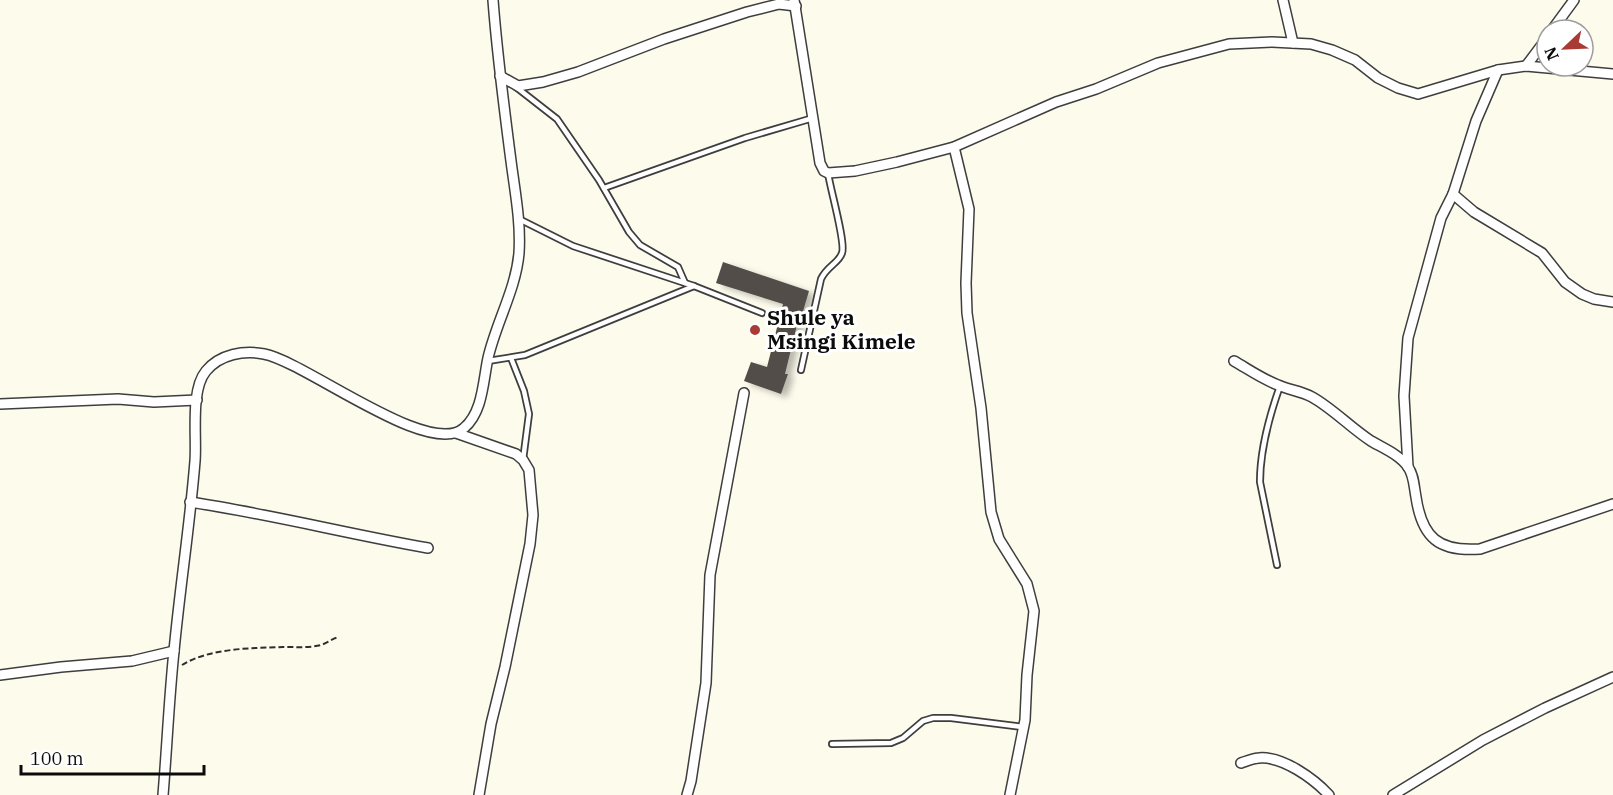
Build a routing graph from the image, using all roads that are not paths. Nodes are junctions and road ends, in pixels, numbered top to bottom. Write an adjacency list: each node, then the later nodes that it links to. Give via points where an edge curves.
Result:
1 (493, 0): 11 (street)
2 (1283, 0): 6 (street)
3 (1574, 0): 5 (street)
4 (790, 3): 12 (street, via 710,23 578,72 528,85); 13 (street)
5 (1561, 18)
6 (1293, 43): 9 (street, via 1332,50 1398,88 1418,93); 14 (street, via 1229,44 1158,63)
7 (1535, 54): 8 (street)
8 (1526, 66): 9 (street); 10 (street)
9 (1498, 70): 17 (street, via 1476,121)
10 (1613, 74)
11 (500, 76): 12 (street); 18 (street)
12 (512, 84): 16 (lane, via 557,119)
13 (813, 118): 15 (street, via 820,163); 16 (lane)
14 (954, 147): 15 (street, via 876,167); 41 (street, via 969,209 967,313 991,512 999,539 1028,584 1034,611)
15 (828, 173): 26 (lane, via 844,247 838,261 829,266 821,279)
16 (604, 188): 19 (lane, via 628,231 640,245 678,267)
17 (1453, 194): 21 (street, via 1474,212 1542,253 1565,282 1582,294); 33 (street, via 1441,218 1408,338 1404,396)
18 (519, 219): 19 (lane, via 573,246); 24 (street, via 519,254)
19 (685, 283): 20 (lane)
20 (694, 286): 22 (lane); 23 (lane)
21 (1613, 302)
22 (762, 313)
23 (511, 358): 24 (lane); 32 (lane, via 529,414)
24 (488, 361): 31 (street, via 484,386 471,419)
25 (1234, 361): 27 (street)
26 (801, 370)
27 (1280, 386): 33 (street, via 1322,403); 37 (lane, via 1265,430 1260,472)
28 (744, 393): 46 (street, via 710,575 706,683)
29 (197, 400): 30 (street); 31 (street, via 200,380 223,357 265,354 413,427 435,434); 34 (street)
30 (0, 404)
31 (456, 433): 32 (street)
32 (523, 460): 45 (street, via 529,470 534,514)
33 (1408, 467): 35 (street, via 1425,530 1445,547 1480,549)
34 (190, 502): 36 (street); 38 (street)
35 (1613, 504)
36 (428, 548)
37 (1277, 565)
38 (174, 651): 39 (street, via 132,661); 44 (street)
39 (0, 675)
40 (1613, 677): 49 (street, via 1483,740)
41 (1023, 727): 42 (lane, via 933,718 891,743); 47 (street)
42 (832, 744)
43 (1241, 763): 48 (street, via 1260,758 1277,760 1305,774)
44 (163, 795)
45 (479, 795)
46 (687, 795)
47 (1010, 795)
48 (1329, 795)
49 (1393, 795)

